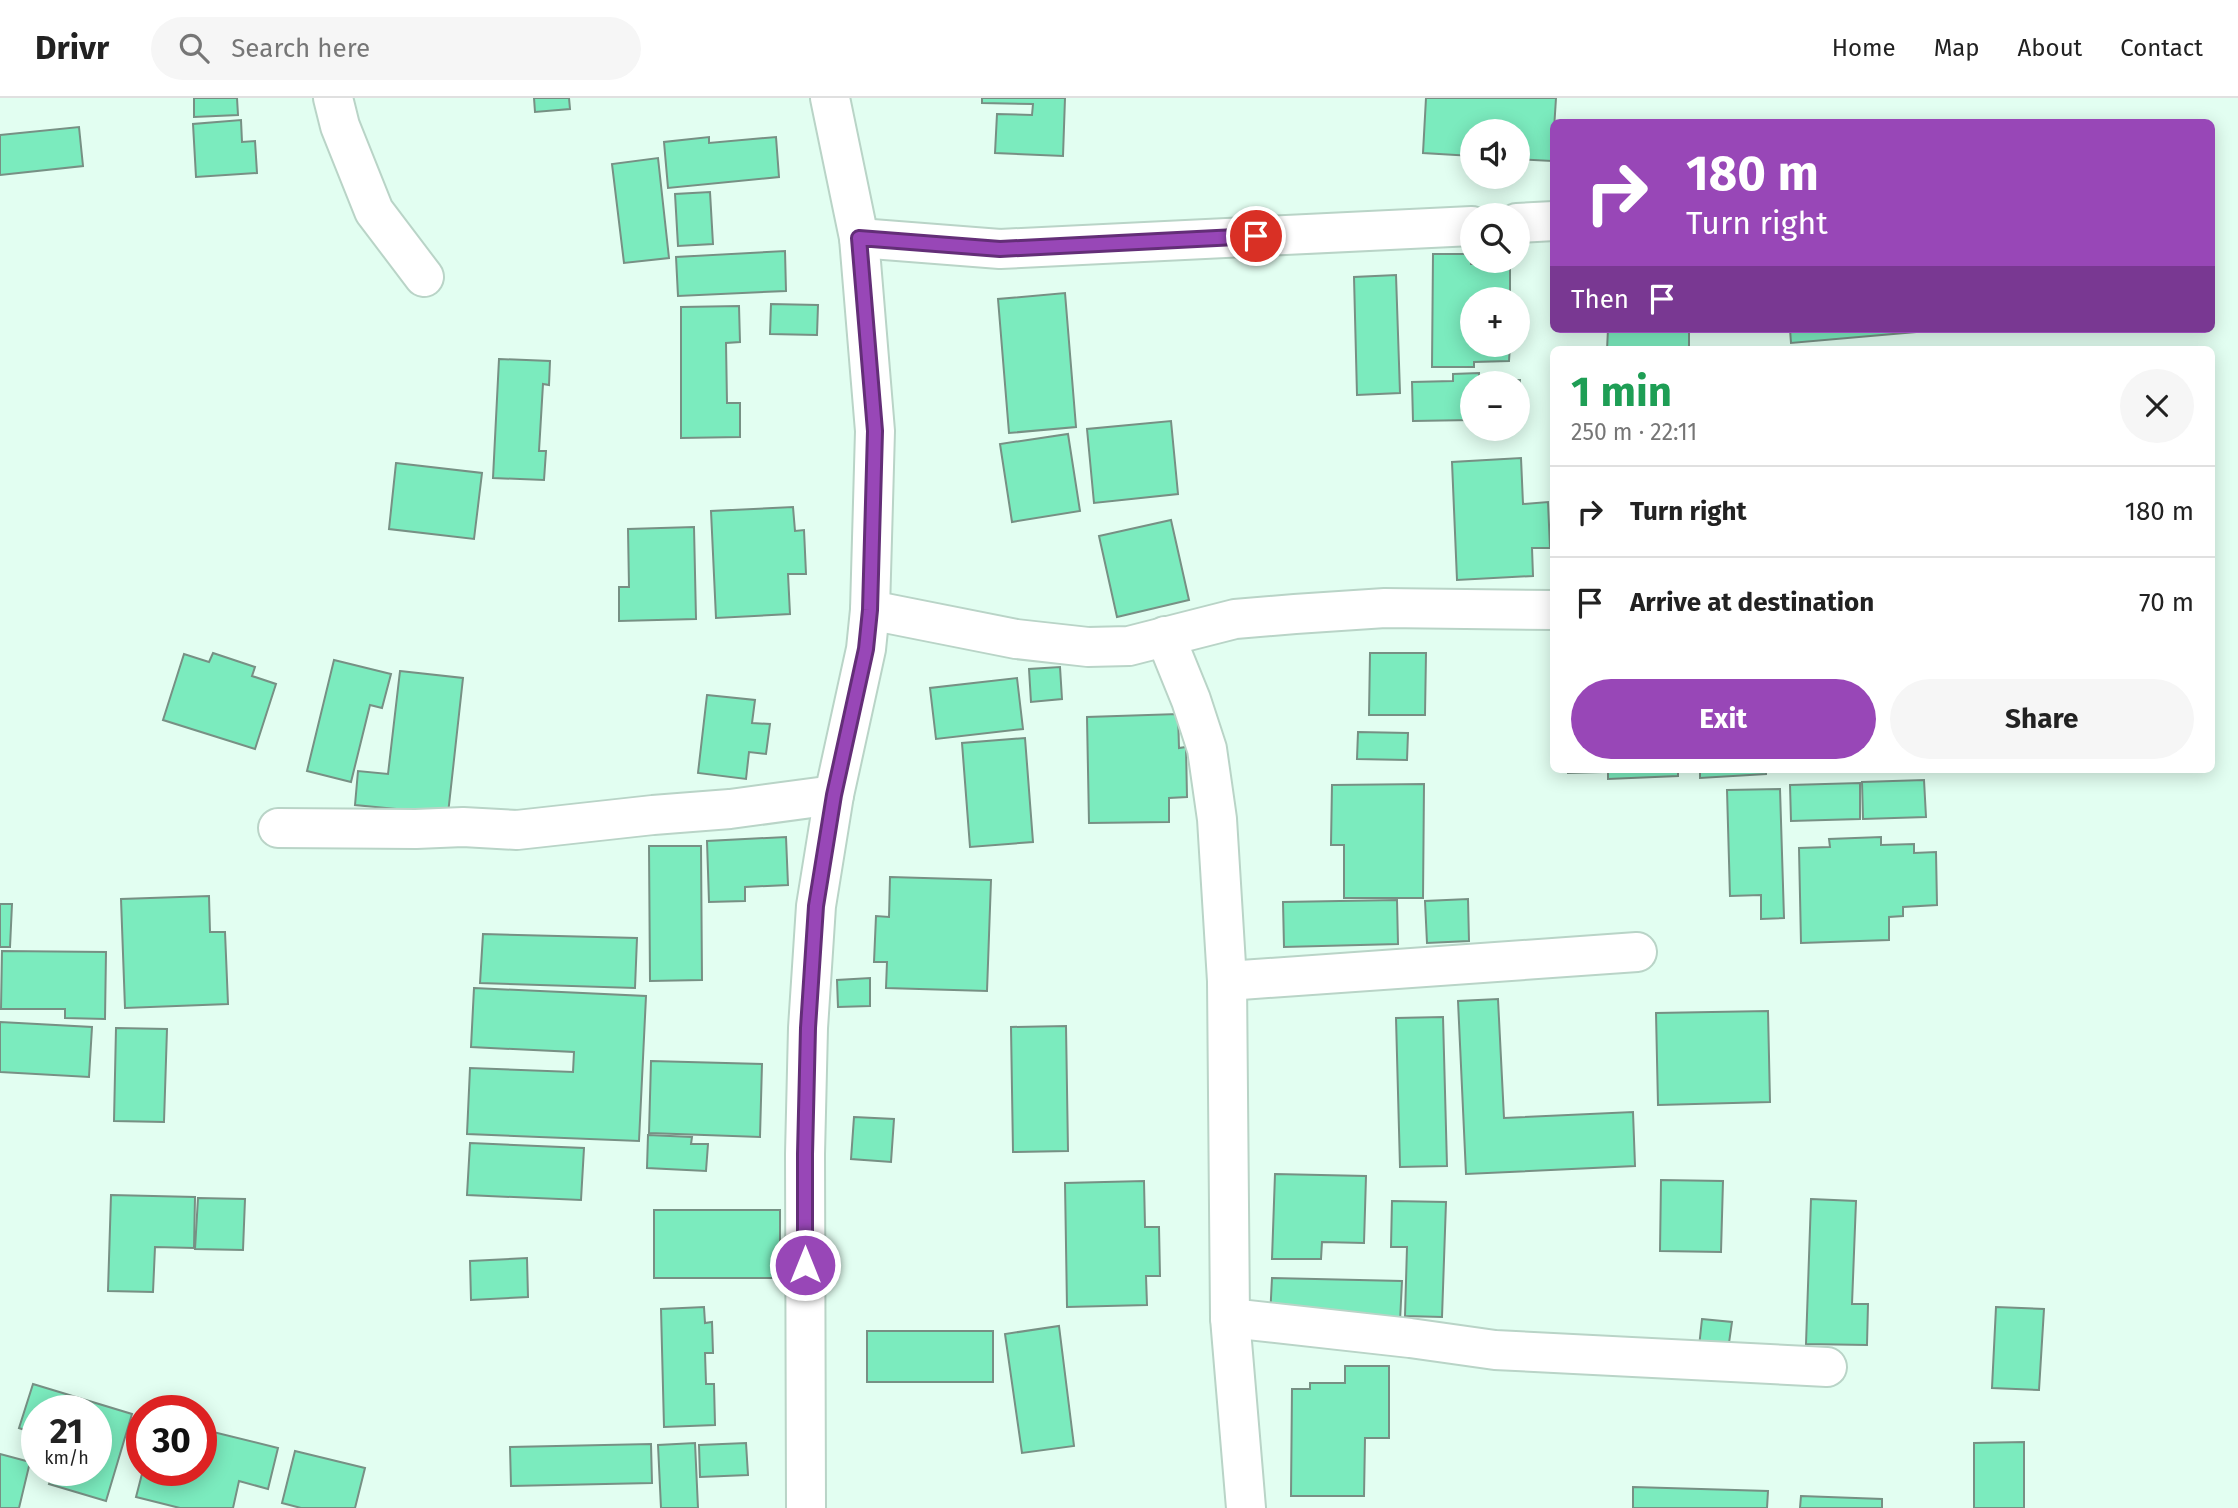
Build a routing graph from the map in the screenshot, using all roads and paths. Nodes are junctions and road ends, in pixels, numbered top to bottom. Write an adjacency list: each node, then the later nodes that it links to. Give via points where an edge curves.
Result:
1 (333, 98): 7 (street, via 374,211)
2 (830, 98): 6 (street)
3 (1550, 221): 4 (street)
4 (1530, 222)
5 (1460, 227): 6 (street, via 1000,249)
6 (859, 238): 8 (street, via 875,431)
7 (424, 277)
8 (870, 610): 10 (street, via 1016,639 1088,647 1129,646); 11 (street, via 866,649)
9 (1550, 610): 10 (street, via 1385,608 1295,614 1235,619)
10 (1165, 636): 14 (street, via 1207,750 1217,819)
11 (834, 795): 12 (street, via 517,830); 17 (street, via 816,906 808,1028)
12 (278, 828)
13 (1637, 952): 14 (street)
14 (1227, 981): 15 (street)
15 (1230, 1318): 16 (street, via 1495,1350); 18 (street)
16 (1827, 1367)
17 (806, 1508)
18 (1246, 1508)

